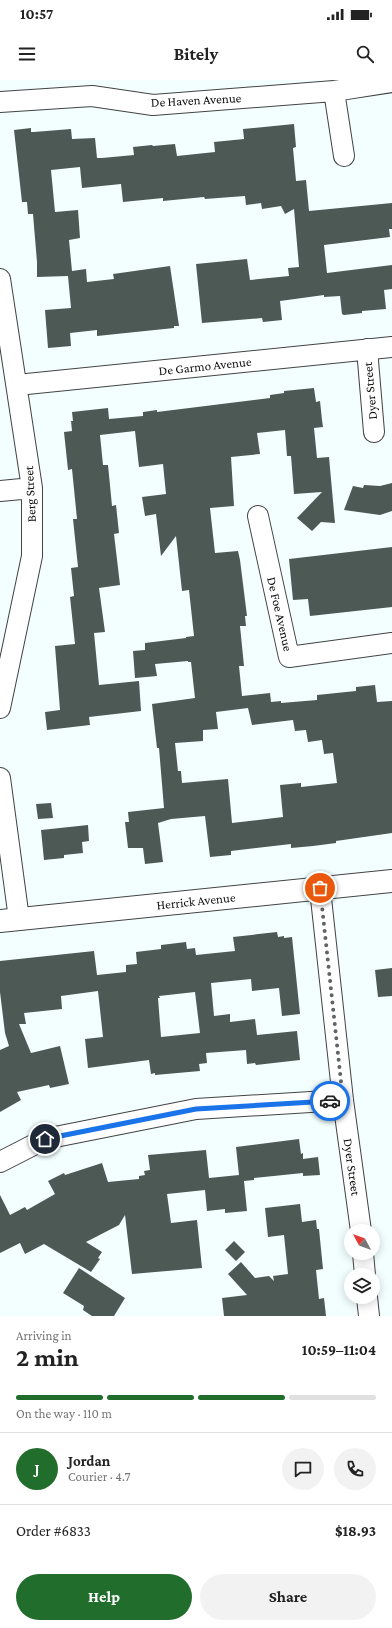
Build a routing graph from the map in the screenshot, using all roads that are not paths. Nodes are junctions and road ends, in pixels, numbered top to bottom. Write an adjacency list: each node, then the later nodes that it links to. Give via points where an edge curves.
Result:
1 (392, 82): 2 (street, De Haven Avenue)
2 (334, 91): 3 (street, De Haven Avenue, via 153,105 92,96); 4 (street)
3 (0, 102)
4 (344, 156)
5 (0, 279): 6 (street, Berg Street)
6 (2, 302): 9 (street, Berg Street)
7 (392, 347): 8 (street, De Garmo Avenue)
8 (367, 349): 9 (street, De Garmo Avenue); 10 (street, Dyer Street)
9 (17, 385): 11 (street, Berg Street)
10 (374, 432)
11 (32, 488): 12 (street); 15 (street, Berg Street, via 32,556)
12 (0, 491)
13 (258, 516): 14 (street, De Foe Avenue, via 289,657)
14 (392, 643)
15 (0, 708)
16 (0, 778): 19 (street)
17 (392, 881): 18 (street, Herrick Avenue)
18 (320, 888): 19 (street, Herrick Avenue); 20 (street, Dyer Street)
19 (9, 920)
20 (343, 1100): 21 (street, via 196,1109 45,1139); 22 (street, Dyer Street)
21 (0, 1162)
22 (360, 1224)
23 (368, 1304): 24 (street)
24 (369, 1316)

